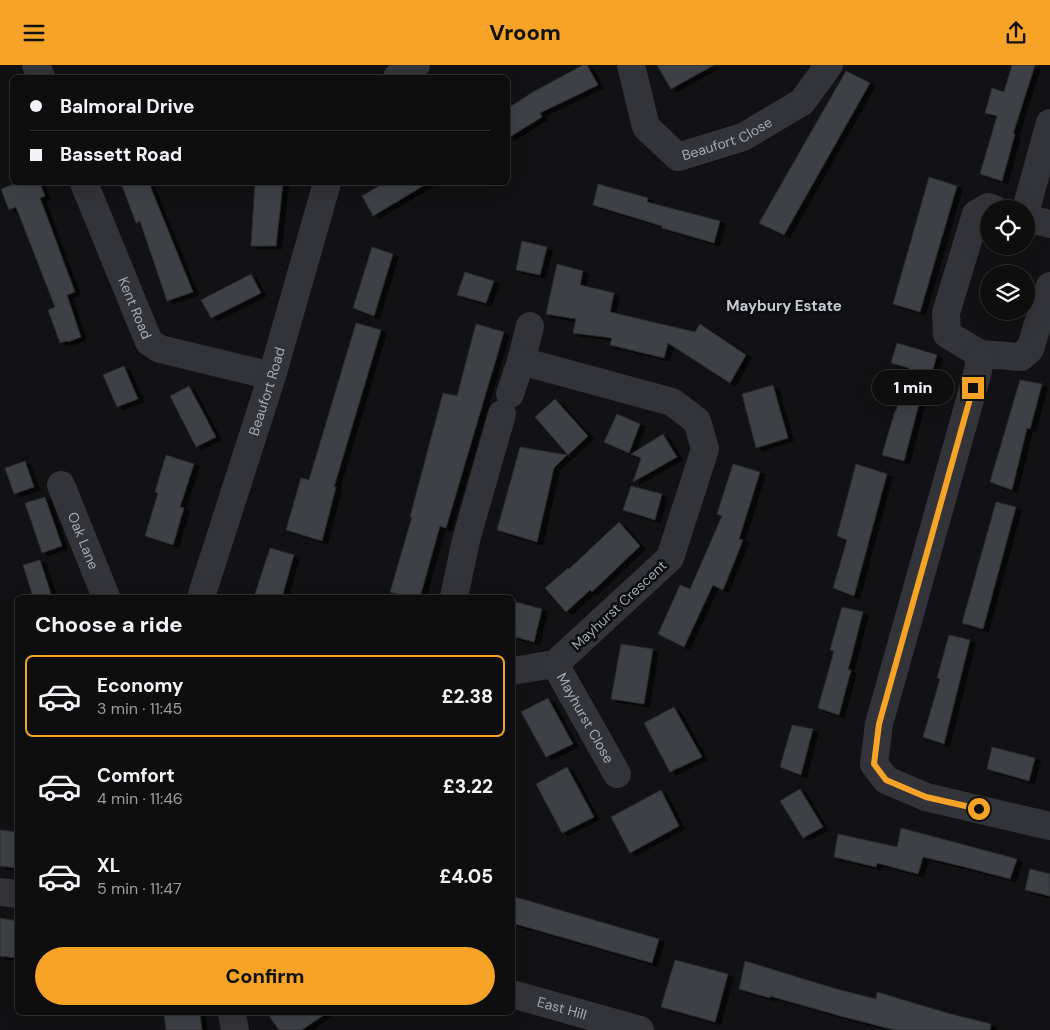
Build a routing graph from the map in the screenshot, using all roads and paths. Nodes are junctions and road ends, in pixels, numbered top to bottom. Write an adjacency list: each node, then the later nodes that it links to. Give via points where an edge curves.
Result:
1 (416, 65): 4 (street)
2 (631, 65): 3 (street, Beaufort Close, via 646,127 678,157 743,137 802,102)
3 (829, 65)
4 (400, 75)
5 (1050, 123): 8 (street)
6 (85, 185): 16 (street, Kent Road, via 149,342 160,349)
7 (326, 185): 16 (street, Beaufort Road)
8 (1029, 200)
9 (980, 212): 14 (street, via 976,214 946,313 947,334)
10 (1035, 220): 11 (street)
11 (1050, 224)
12 (1050, 285): 14 (street, via 1030,349 1021,357)
13 (530, 326): 15 (street)
14 (980, 354): 24 (street, via 978,371 879,724 874,764 886,780 926,797)
15 (521, 361): 20 (street, via 466,540); 21 (street, Mayhurst Crescent, via 672,402 697,421 705,449 670,558)
16 (272, 376): 19 (street, Beaufort Road)
17 (61, 485): 18 (street, Oak Lane)
18 (105, 595)
19 (203, 595)
20 (454, 595)
21 (555, 664): 22 (street); 23 (street, Mayhurst Close)
22 (515, 671)
23 (616, 773)
24 (1050, 826)
25 (0, 892): 26 (street)
26 (15, 894)
27 (515, 995): 30 (street, East Hill)
28 (232, 1015): 29 (street)
29 (235, 1030)
30 (640, 1030)

